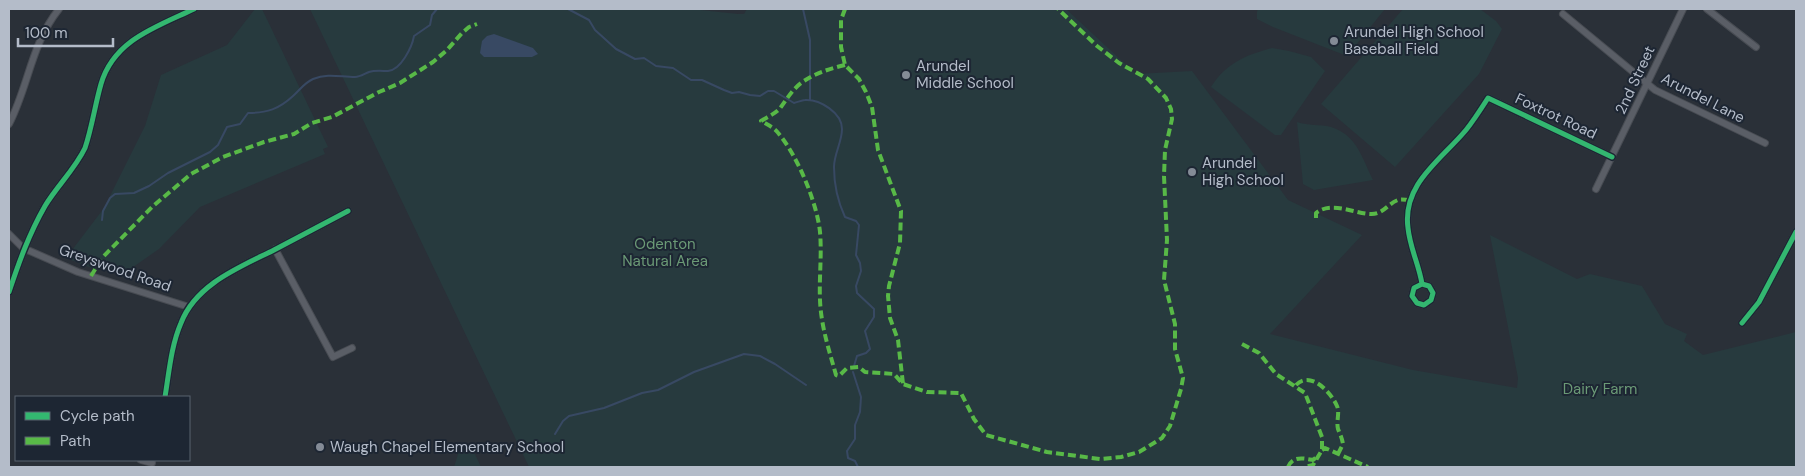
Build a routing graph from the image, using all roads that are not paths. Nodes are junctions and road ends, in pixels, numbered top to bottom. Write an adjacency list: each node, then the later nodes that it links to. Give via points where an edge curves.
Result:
1 (59, 9): 8 (street, via 41,36 26,87)
2 (192, 9): 15 (street, via 131,41 108,66 82,153 46,205)
3 (1683, 9): 7 (street, 2nd Street)
4 (1707, 9): 6 (street)
5 (1563, 14): 7 (street, Arundel Lane)
6 (1756, 47)
7 (1647, 83): 9 (street, Arundel Lane); 10 (street, 2nd Street)
8 (9, 124)
9 (1765, 143)
10 (1612, 157): 11 (street, 2nd Street); 17 (street, Foxtrot Road, via 1488,98 1467,129 1422,176 1412,192 1408,227)
11 (1596, 189)
12 (348, 210): 16 (street)
13 (1796, 232): 20 (street, via 1759,302)
14 (9, 234): 15 (street, Greyswood Road)
15 (23, 248): 18 (street); 19 (street, Greyswood Road, via 78,272)
16 (275, 249): 19 (street, via 224,276 201,293); 21 (street, via 333,357)
17 (1422, 284)
18 (9, 292)
19 (189, 307): 22 (street, via 174,345)
20 (1742, 323)
21 (352, 348)
22 (165, 396)

